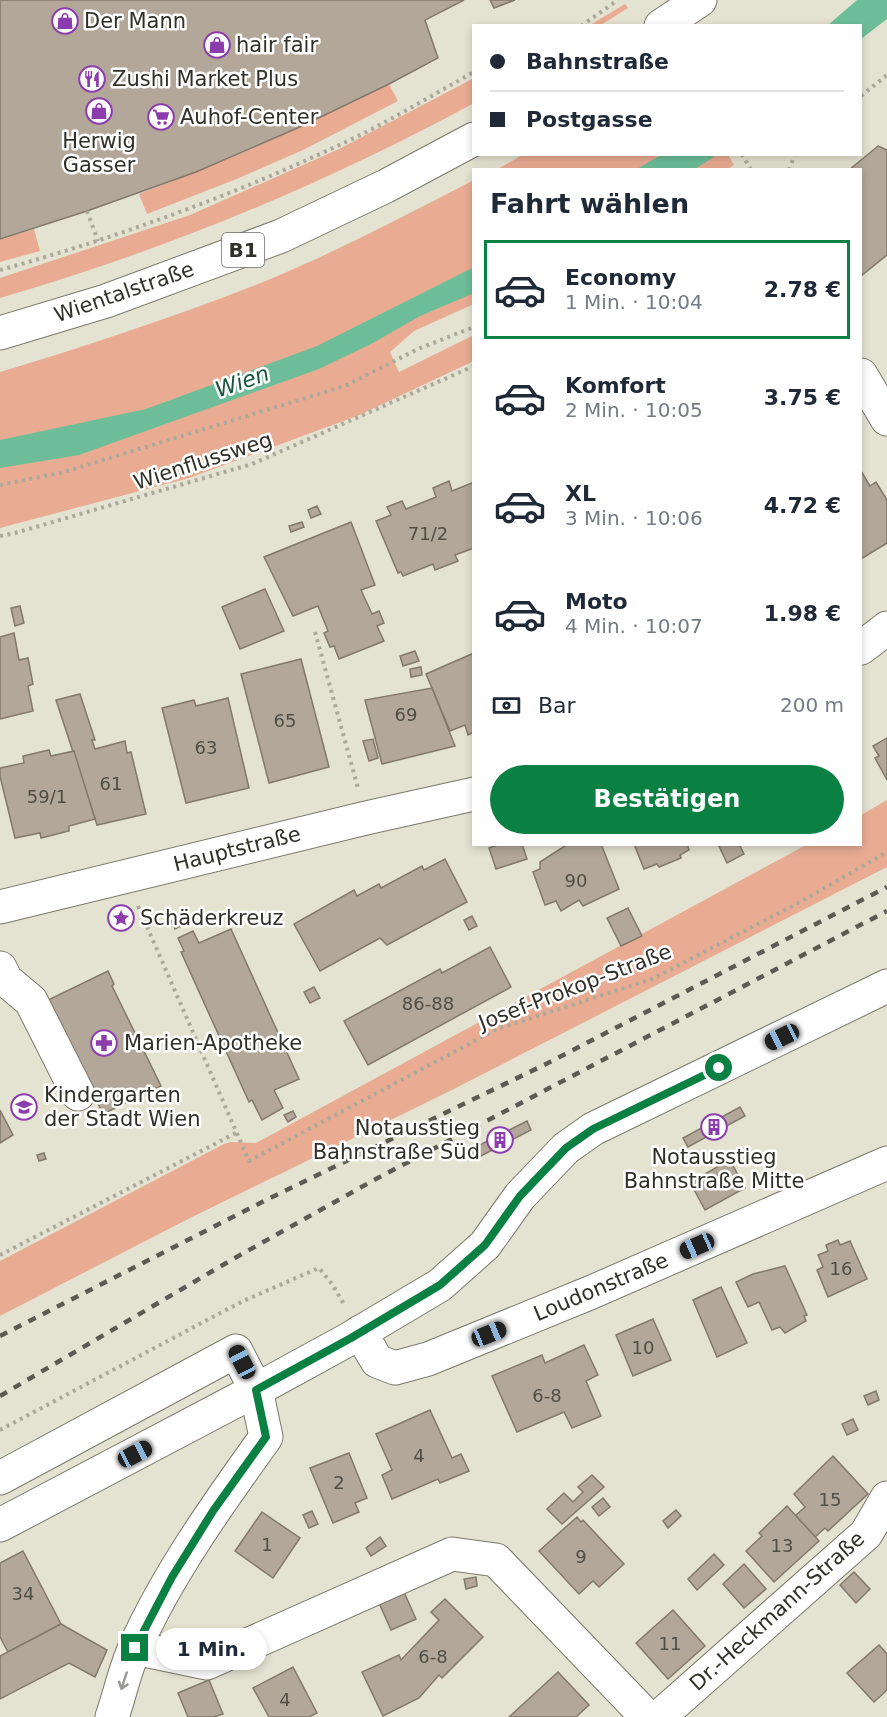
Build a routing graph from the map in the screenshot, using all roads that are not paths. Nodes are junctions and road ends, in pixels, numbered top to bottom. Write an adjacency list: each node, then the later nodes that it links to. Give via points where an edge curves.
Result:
1 (700, 0): 2 (street)
2 (665, 24)
3 (472, 140): 4 (street, Wientalstraße / B1, via 281,236 106,301)
4 (0, 333)
5 (862, 377): 6 (street)
6 (887, 418)
7 (887, 628): 8 (street)
8 (862, 647)
9 (472, 794): 10 (street, Hauptstraße)
10 (0, 907)
11 (0, 968): 13 (street, via 6,980 31,1001)
12 (887, 986): 15 (street, via 593,1129 566,1148 520,1196 485,1245 440,1285)
13 (78, 1094)
14 (887, 1163): 15 (street, Loudonstraße, via 428,1359 394,1368 376,1361)
15 (360, 1332): 16 (street)
16 (256, 1390): 17 (street, via 236,1351); 19 (street); 20 (street, via 266,1437 207,1520)
17 (0, 1478)
18 (887, 1498): 23 (street, Dr.-Heckmann-Straße, via 866,1534)
19 (5, 1511)
20 (135, 1648): 21 (street, one-way to 21); 22 (street, via 207,1663 452,1554 496,1560)
21 (112, 1717)
22 (647, 1717)
23 (659, 1717)

